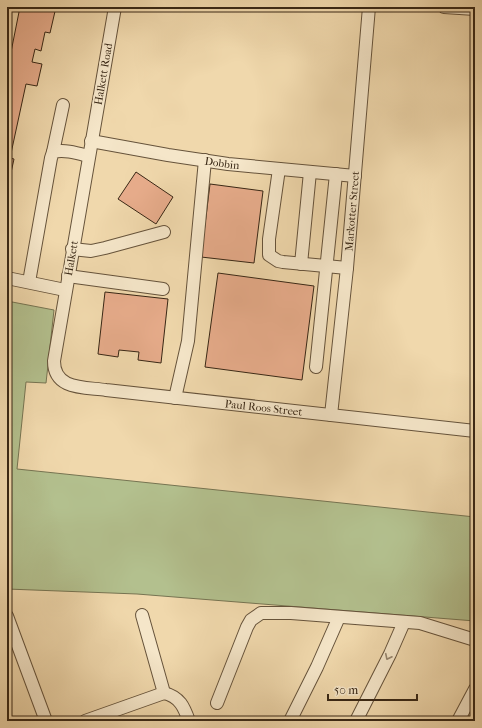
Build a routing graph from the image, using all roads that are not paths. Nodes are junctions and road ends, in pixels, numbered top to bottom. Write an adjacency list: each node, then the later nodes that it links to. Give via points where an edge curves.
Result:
1 (115, 7): 6 (street, Halkett Road)
2 (369, 7): 13 (street, Markotter Street)
3 (444, 7): 4 (street)
4 (475, 10)
5 (63, 105): 7 (street)
6 (90, 141): 8 (street, Halkett); 9 (street, Dobbin)
7 (53, 152): 8 (street); 21 (street)
8 (88, 156): 15 (street, Halkett)
9 (205, 160): 10 (street, Dobbin); 26 (street, via 188,341)
10 (279, 169): 11 (street, Dobbin); 16 (street, via 269,255 278,261)
11 (310, 172): 12 (street, Dobbin); 16 (street)
12 (336, 174): 13 (street, Dobbin); 17 (street)
13 (356, 176): 18 (street, Markotter Street)
14 (164, 232): 15 (street, via 91,251)
15 (72, 249): 19 (street, Halkett)
16 (301, 264): 17 (street)
17 (326, 266): 18 (street); 24 (street)
18 (347, 268): 27 (street, Markotter Street)
19 (68, 276): 22 (street); 23 (street, Halkett)
20 (7, 278): 21 (street)
21 (28, 282): 23 (street)
22 (163, 289)
23 (65, 290): 25 (street, Halkett, via 54,361)
24 (316, 368)
25 (56, 374): 26 (street, Paul Roos Street, via 69,385)
26 (175, 398): 27 (street, Paul Roos Street)
27 (331, 415): 28 (street, Paul Roos Street)
28 (475, 431)
29 (142, 615): 35 (street)
30 (7, 616): 37 (street)
31 (339, 617): 32 (street); 36 (street, via 291,613 257,615 251,620 241,639); 40 (street)
32 (404, 622): 33 (street, via 430,625); 41 (street, one-way to 41)
33 (475, 640)
34 (475, 689): 42 (street)
35 (164, 693): 38 (street); 39 (street, via 178,699)
36 (216, 703)
37 (46, 721)
38 (85, 721)
39 (189, 721)
40 (290, 721)
41 (356, 721)
42 (458, 721)

